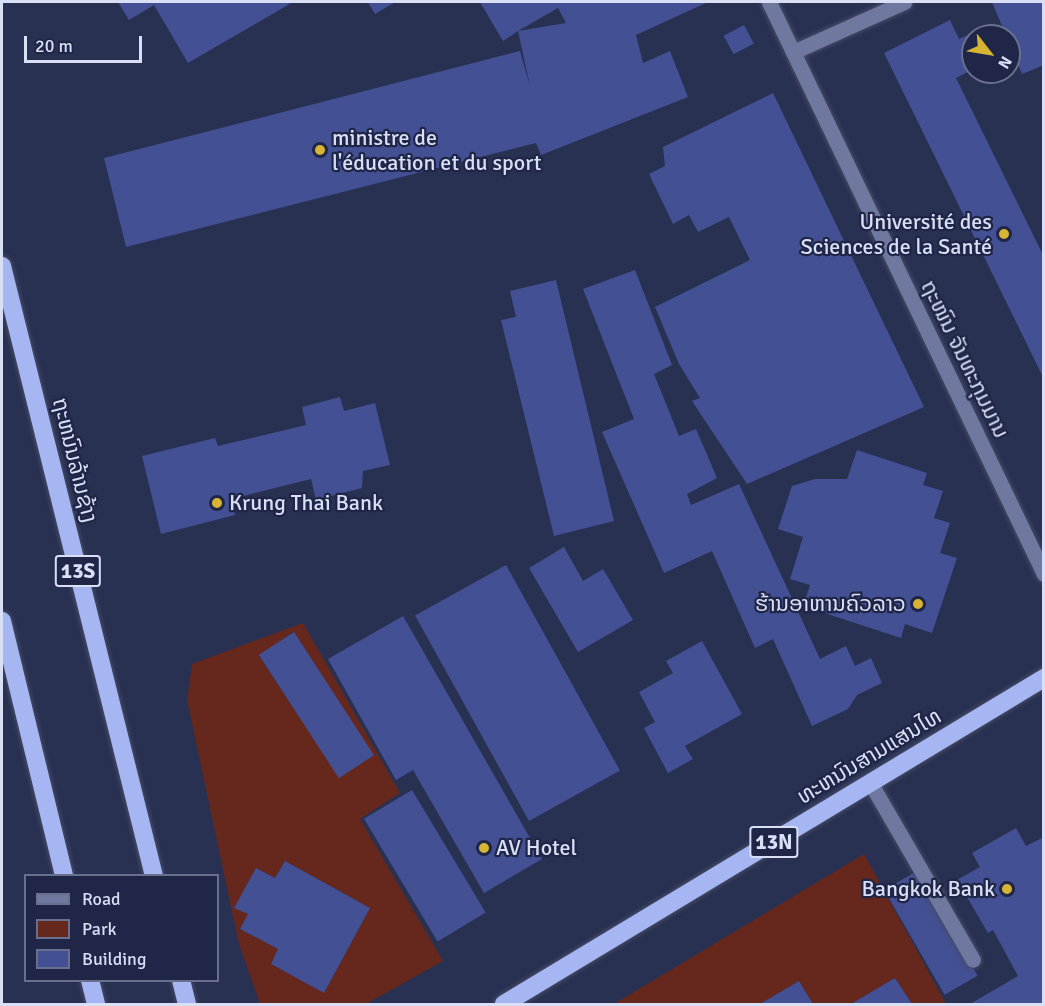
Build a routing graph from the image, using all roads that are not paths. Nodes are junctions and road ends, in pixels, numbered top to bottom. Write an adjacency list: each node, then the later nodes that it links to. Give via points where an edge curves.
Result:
1 (768, 2): 3 (street, ຖະໜົນ ຈັນທະກຸມມານ)
2 (903, 2): 3 (street)
3 (793, 52): 5 (street, ຖະໜົນ ຈັນທະກຸມມານ)
4 (2, 266): 10 (highway, ຖະຫນົນລ້ານຊ້າງ / 13S)
5 (1044, 574)
6 (2, 621): 9 (highway)
7 (1044, 678): 8 (highway, ທະຫນົນສາມແສນໄທ / 13N)
8 (871, 784): 11 (street); 16 (highway, ທະຫນົນສາມແສນໄທ / 13N)
9 (64, 874)
10 (154, 874)
11 (973, 960)
12 (90, 982): 14 (highway)
13 (181, 982): 15 (highway)
14 (96, 1005)
15 (187, 1005)
16 (504, 1005)

